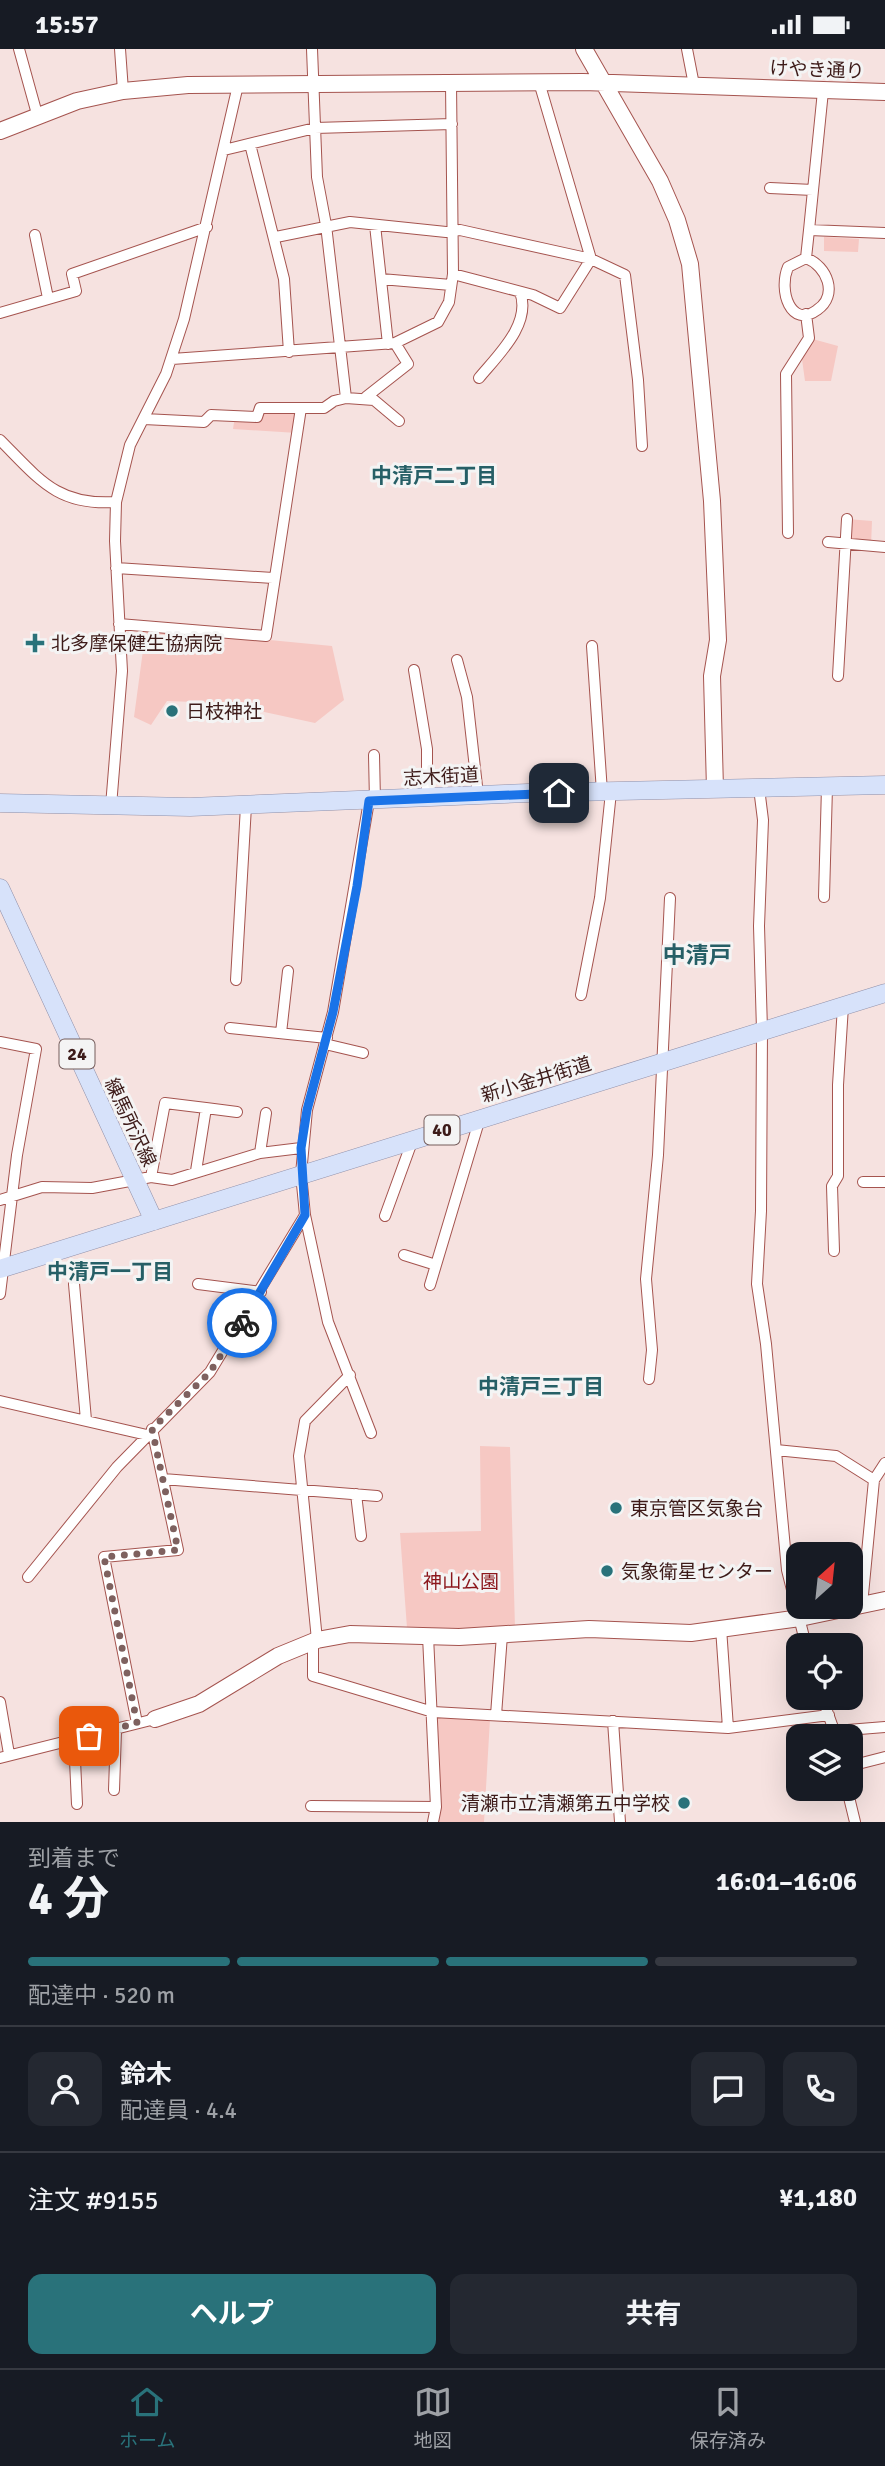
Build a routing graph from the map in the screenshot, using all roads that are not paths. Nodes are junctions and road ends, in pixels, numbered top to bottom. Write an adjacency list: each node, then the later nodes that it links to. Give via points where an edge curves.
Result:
1 (19, 49): 15 (street)
2 (120, 49): 12 (street)
3 (312, 49): 9 (street)
4 (584, 49): 8 (street)
5 (688, 49): 11 (street)
6 (539, 82): 7 (street, けやき通り); 8 (street, けやき通り); 32 (street)
7 (451, 83): 9 (street, けやき通り); 16 (street)
8 (603, 83): 11 (street, けやき通り); 68 (street, via 668,199 685,241 694,288 718,631 712,676)
9 (312, 84): 10 (street, けやき通り); 17 (street)
10 (238, 85): 12 (street, けやき通り); 20 (street)
11 (694, 85): 13 (street, けやき通り)
12 (122, 91): 15 (street, けやき通り)
13 (823, 91): 14 (street, けやき通り); 22 (street)
14 (885, 92)
15 (37, 114): 18 (street, けやき通り)
16 (452, 124): 17 (street); 27 (street)
17 (315, 128): 19 (street); 23 (street, via 317,177)
18 (0, 131)
19 (250, 143): 20 (street); 30 (street)
20 (224, 151): 25 (street)
21 (770, 188): 22 (street)
22 (813, 190): 26 (street)
23 (326, 225): 24 (street); 30 (street); 40 (street)
24 (375, 225): 27 (street); 33 (street)
25 (207, 227): 36 (street, via 72,274 76,291); 42 (street)
26 (809, 230): 28 (street); 31 (street)
27 (453, 231): 32 (street); 34 (street)
28 (885, 233)
29 (35, 235): 36 (street)
30 (276, 237): 41 (street)
31 (806, 258): 38 (street, via 820,265 828,281 823,305); 38 (street, via 788,267 783,290 792,309)
32 (591, 259): 35 (street, via 559,309); 50 (street, via 625,275)
33 (381, 279): 34 (street); 39 (street)
34 (452, 280): 35 (street); 39 (street, via 449,302 438,322)
35 (520, 292): 43 (street, via 523,299 515,335)
36 (48, 298): 37 (street)
37 (0, 313)
38 (806, 314): 53 (street, via 809,338 786,374)
39 (391, 344): 40 (street); 44 (street, via 408,365)
40 (339, 348): 41 (street); 45 (street)
41 (289, 352): 42 (street)
42 (172, 359): 47 (street)
43 (479, 378)
44 (366, 397): 45 (street); 48 (street)
45 (346, 398): 46 (street, via 324,408)
46 (301, 408): 47 (street, via 260,408 257,417 211,415 204,422); 58 (street)
47 (144, 419): 51 (street, via 130,445)
48 (399, 421)
49 (0, 440): 51 (street, via 34,476 69,498 87,504)
50 (642, 446)
51 (116, 502): 57 (street)
52 (847, 519): 55 (street)
53 (788, 533)
54 (828, 542): 55 (street)
55 (845, 544): 56 (street); 63 (street)
56 (885, 547)
57 (116, 568): 58 (street); 59 (street)
58 (273, 577): 59 (street, via 265,636)
59 (119, 625): 74 (street, via 122,671)
60 (592, 646): 69 (street)
61 (457, 660): 70 (street)
62 (414, 670): 71 (street, via 428,749)
63 (838, 676)
64 (374, 755): 72 (street)
65 (885, 785): 66 (main road, 志木街道)
66 (827, 787): 67 (main road, 志木街道); 77 (street, via 820,855)
67 (759, 788): 68 (main road, 志木街道); 85 (street, via 763,820 758,926)
68 (715, 789): 69 (main road, 志木街道)
69 (607, 792): 70 (main road, 志木街道); 82 (street, via 600,898)
70 (478, 795): 71 (main road, 志木街道)
71 (427, 797): 72 (main road, 志木街道)
72 (372, 801): 75 (main road, 志木街道); 87 (street)
73 (0, 803): 74 (main road, 志木街道)
74 (111, 806): 75 (main road, 志木街道)
75 (246, 806): 80 (street)
76 (0, 888): 100 (main road, 練馬所沢線 / 24)
77 (824, 897)
78 (670, 898): 90 (street)
79 (288, 971): 86 (street)
80 (236, 980)
81 (885, 993): 83 (main road, 新小金井街道 / 40)
82 (581, 995)
83 (843, 1006): 85 (main road, 新小金井街道 / 40); 108 (street, via 838,1176 832,1186 828,1220)
84 (229, 1028): 86 (street)
85 (762, 1030): 90 (main road, 新小金井街道 / 40); 123 (street, via 757,1284)
86 (281, 1033): 87 (street)
87 (326, 1041): 89 (street); 96 (street)
88 (0, 1042): 103 (street, via 36,1049)
89 (363, 1053)
90 (662, 1062): 94 (main road, 新小金井街道 / 40); 118 (street, via 646,1279 652,1350)
91 (206, 1108): 92 (street); 98 (street); 100 (street, via 164,1103)
92 (237, 1112)
93 (267, 1113): 97 (street)
94 (480, 1118): 95 (main road, 新小金井街道 / 40); 110 (street)
95 (413, 1139): 99 (main road, 新小金井街道 / 40); 106 (street)
96 (301, 1148): 97 (street); 99 (street)
97 (260, 1153): 98 (street)
98 (196, 1171): 100 (street, via 172,1180)
99 (301, 1174): 105 (street); 107 (main road, 新小金井街道 / 40)
100 (143, 1179): 103 (street, via 93,1188 42,1187); 107 (main road, 練馬所沢線 / 24)
101 (863, 1182): 102 (street)
102 (885, 1182)
103 (11, 1195): 104 (street); 111 (street)
104 (0, 1200)
105 (305, 1215): 115 (street); 117 (street, via 328,1322)
106 (385, 1216)
107 (154, 1221): 111 (main road, 新小金井街道 / 40)
108 (834, 1251)
109 (404, 1255): 110 (street)
110 (436, 1265): 114 (street)
111 (2, 1269): 116 (street)
112 (74, 1284): 120 (street)
113 (198, 1284): 115 (street)
114 (430, 1285)
115 (261, 1292): 121 (street, via 210,1372)
116 (0, 1294)
117 (350, 1375): 122 (street); 127 (street, via 302,1425)
118 (649, 1379)
119 (0, 1401): 120 (street)
120 (86, 1420): 121 (street)
121 (150, 1432): 125 (street); 132 (street)
122 (371, 1433)
123 (776, 1450): 126 (street, via 836,1456); 131 (street)
124 (885, 1463): 126 (street)
125 (163, 1479): 127 (street); 148 (street, via 178,1550 104,1557)
126 (874, 1480): 133 (street)
127 (302, 1489): 128 (street); 140 (street)
128 (356, 1494): 129 (street); 130 (street)
129 (377, 1496)
130 (361, 1536)
131 (786, 1559)
132 (28, 1577)
133 (863, 1595)
134 (885, 1600): 135 (street)
135 (863, 1605)
136 (792, 1619): 137 (street)
137 (721, 1628): 138 (street, via 691,1633 589,1629); 151 (street)
138 (502, 1635): 139 (street); 145 (street)
139 (428, 1636): 140 (street, via 350,1634); 143 (street)
140 (315, 1641): 143 (street, via 313,1676); 146 (street, via 278,1656 199,1704)
141 (0, 1702): 155 (street)
142 (827, 1710): 144 (street)
143 (433, 1712): 145 (street); 162 (street)
144 (829, 1715): 149 (street); 151 (street)
145 (496, 1716): 147 (street)
146 (155, 1719): 148 (street)
147 (613, 1721): 151 (street); 164 (street)
148 (137, 1723): 153 (street)
149 (832, 1724)
150 (885, 1727): 152 (street)
151 (728, 1728)
152 (863, 1730)
153 (116, 1731): 154 (street); 158 (street)
154 (74, 1738): 155 (street); 160 (street)
155 (5, 1756)
156 (885, 1757): 157 (street)
157 (863, 1763)
158 (114, 1790)
159 (850, 1801): 165 (street)
160 (77, 1804)
161 (311, 1806): 162 (street)
162 (436, 1807): 163 (street)
163 (433, 1822)
164 (620, 1822)
165 (855, 1822)

